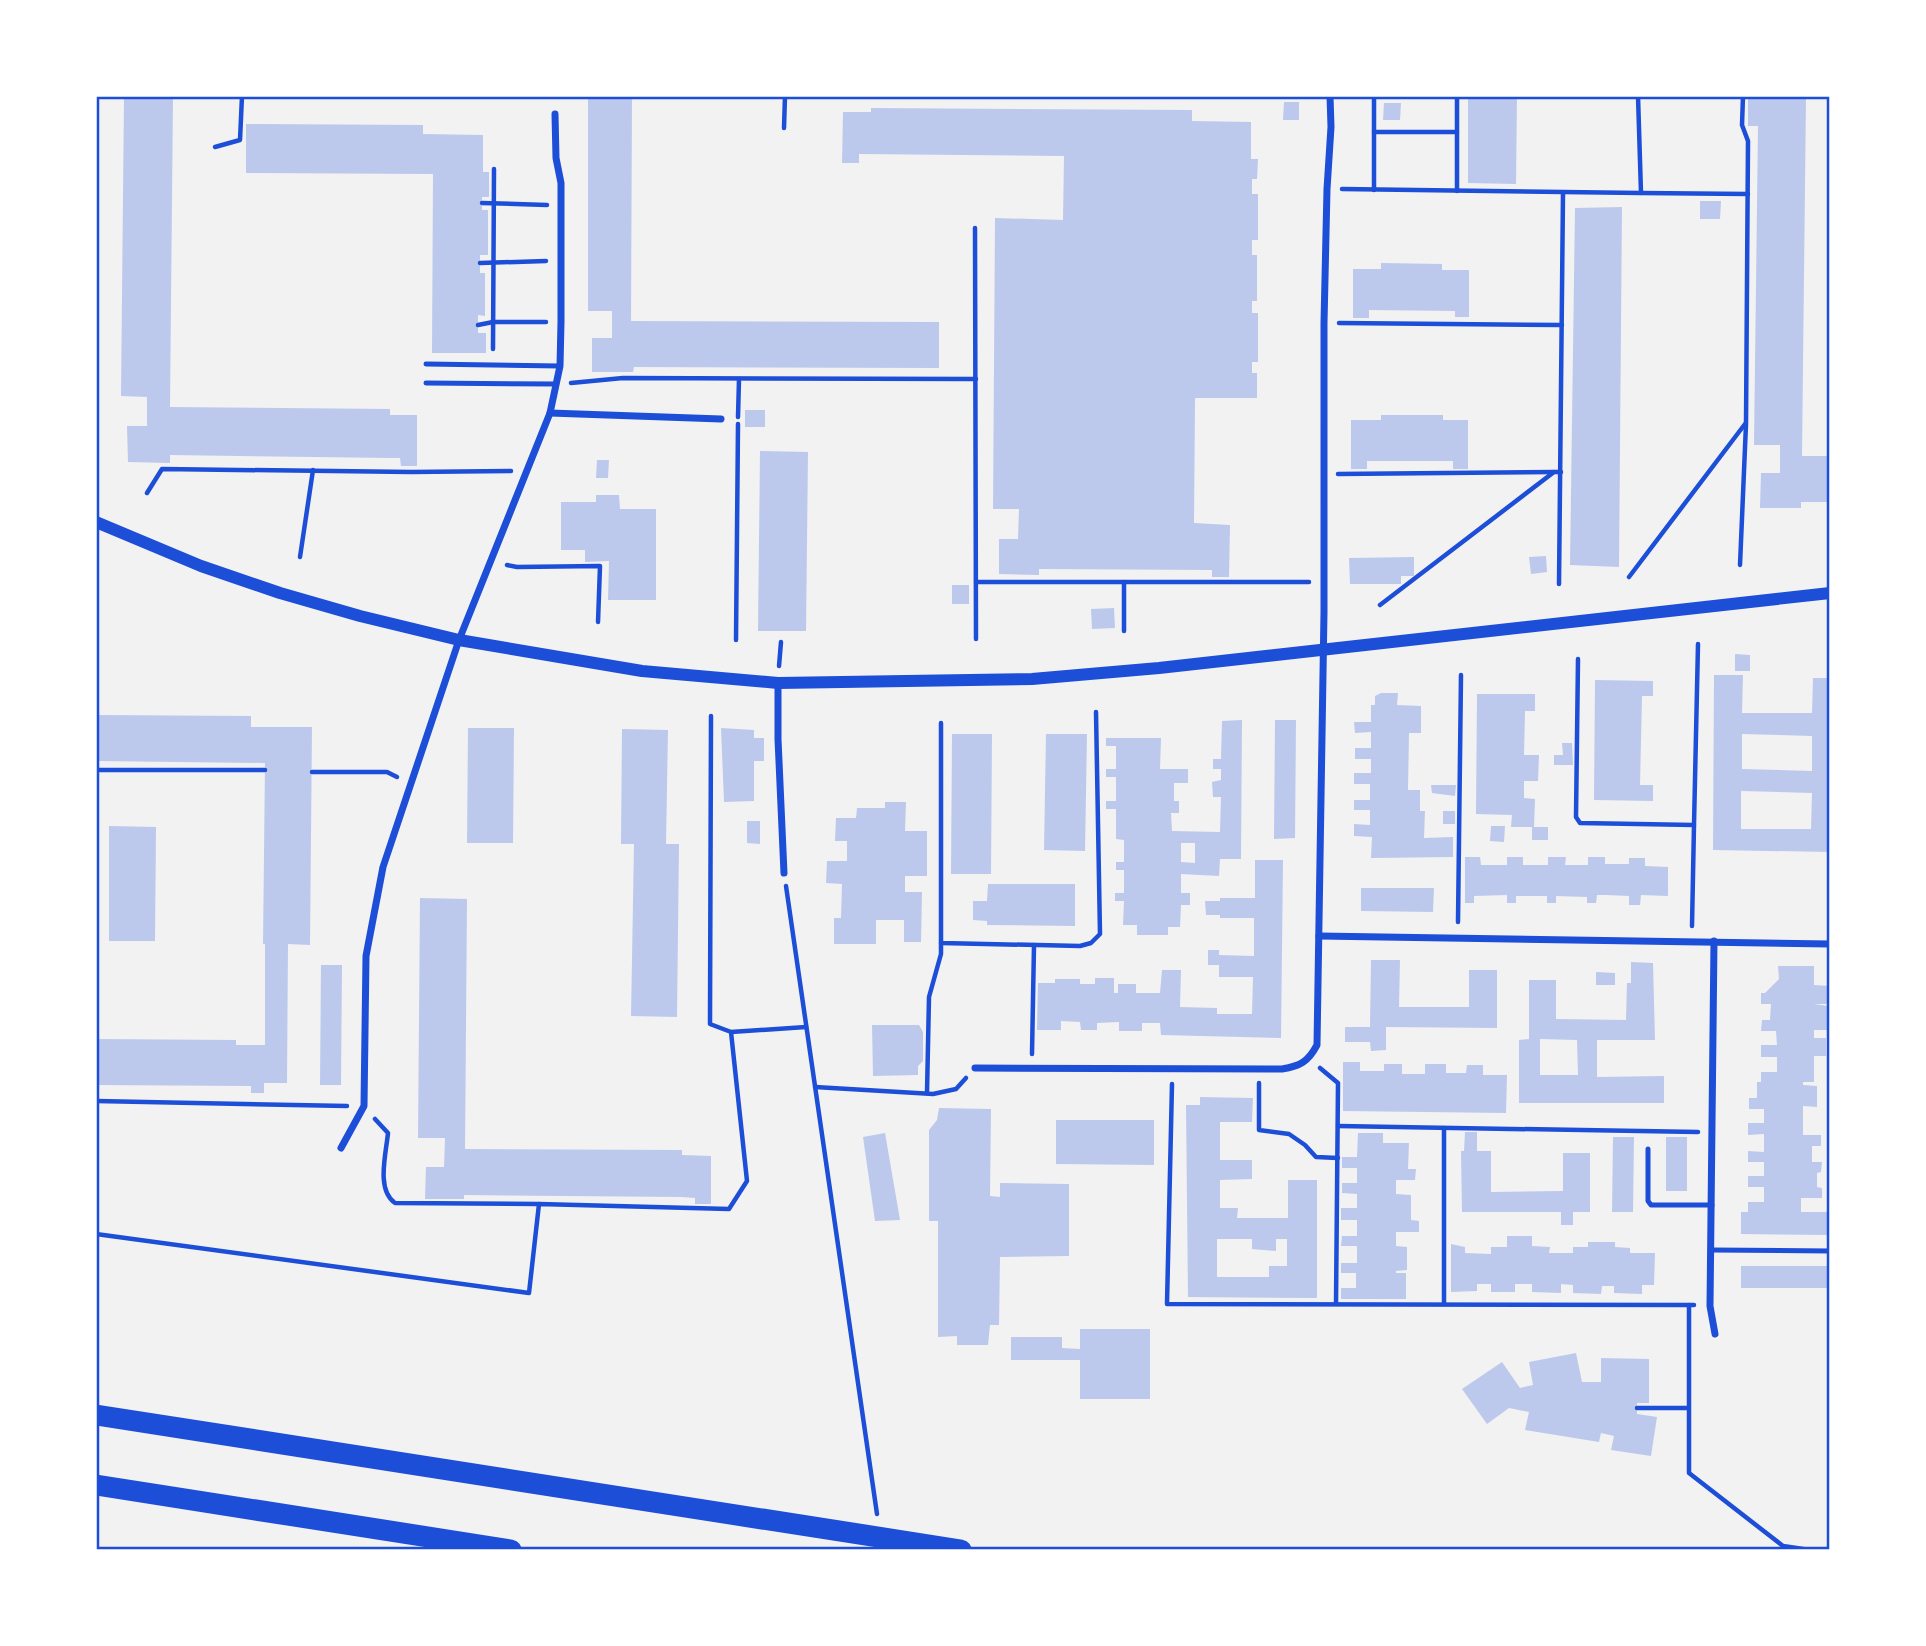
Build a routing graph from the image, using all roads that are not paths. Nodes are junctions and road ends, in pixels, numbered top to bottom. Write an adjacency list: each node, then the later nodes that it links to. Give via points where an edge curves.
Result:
1 (1330, 96): 12 (street)
2 (555, 114): 4 (street, via 561,183)
3 (426, 364): 4 (lane)
4 (560, 366): 6 (street)
5 (426, 383): 6 (lane)
6 (556, 384): 7 (street)
7 (550, 413): 8 (street); 11 (street)
8 (721, 419)
9 (96, 523): 11 (street, via 280,593)
10 (1830, 593): 12 (street)
11 (459, 640): 13 (street, via 642,671); 19 (street, via 383,867 368,940 363,1106)
12 (1323, 651): 13 (street, via 1032,679); 15 (street)
13 (778, 683): 14 (street)
14 (784, 873)
15 (1319, 936): 16 (street); 18 (street, via 1317,1045 1310,1059 1298,1066)
16 (1714, 941): 17 (street); 21 (street)
17 (1830, 944)
18 (975, 1068)
19 (341, 1148)
20 (1648, 1149): 21 (lane, via 1651,1205)
21 (1712, 1205): 22 (street)
22 (1712, 1250): 23 (lane); 24 (street, via 1710,1306)
23 (1830, 1251)
24 (1715, 1335)
25 (96, 1415): 28 (highway)
26 (96, 1485): 27 (highway)
27 (511, 1550)
28 (961, 1550)

